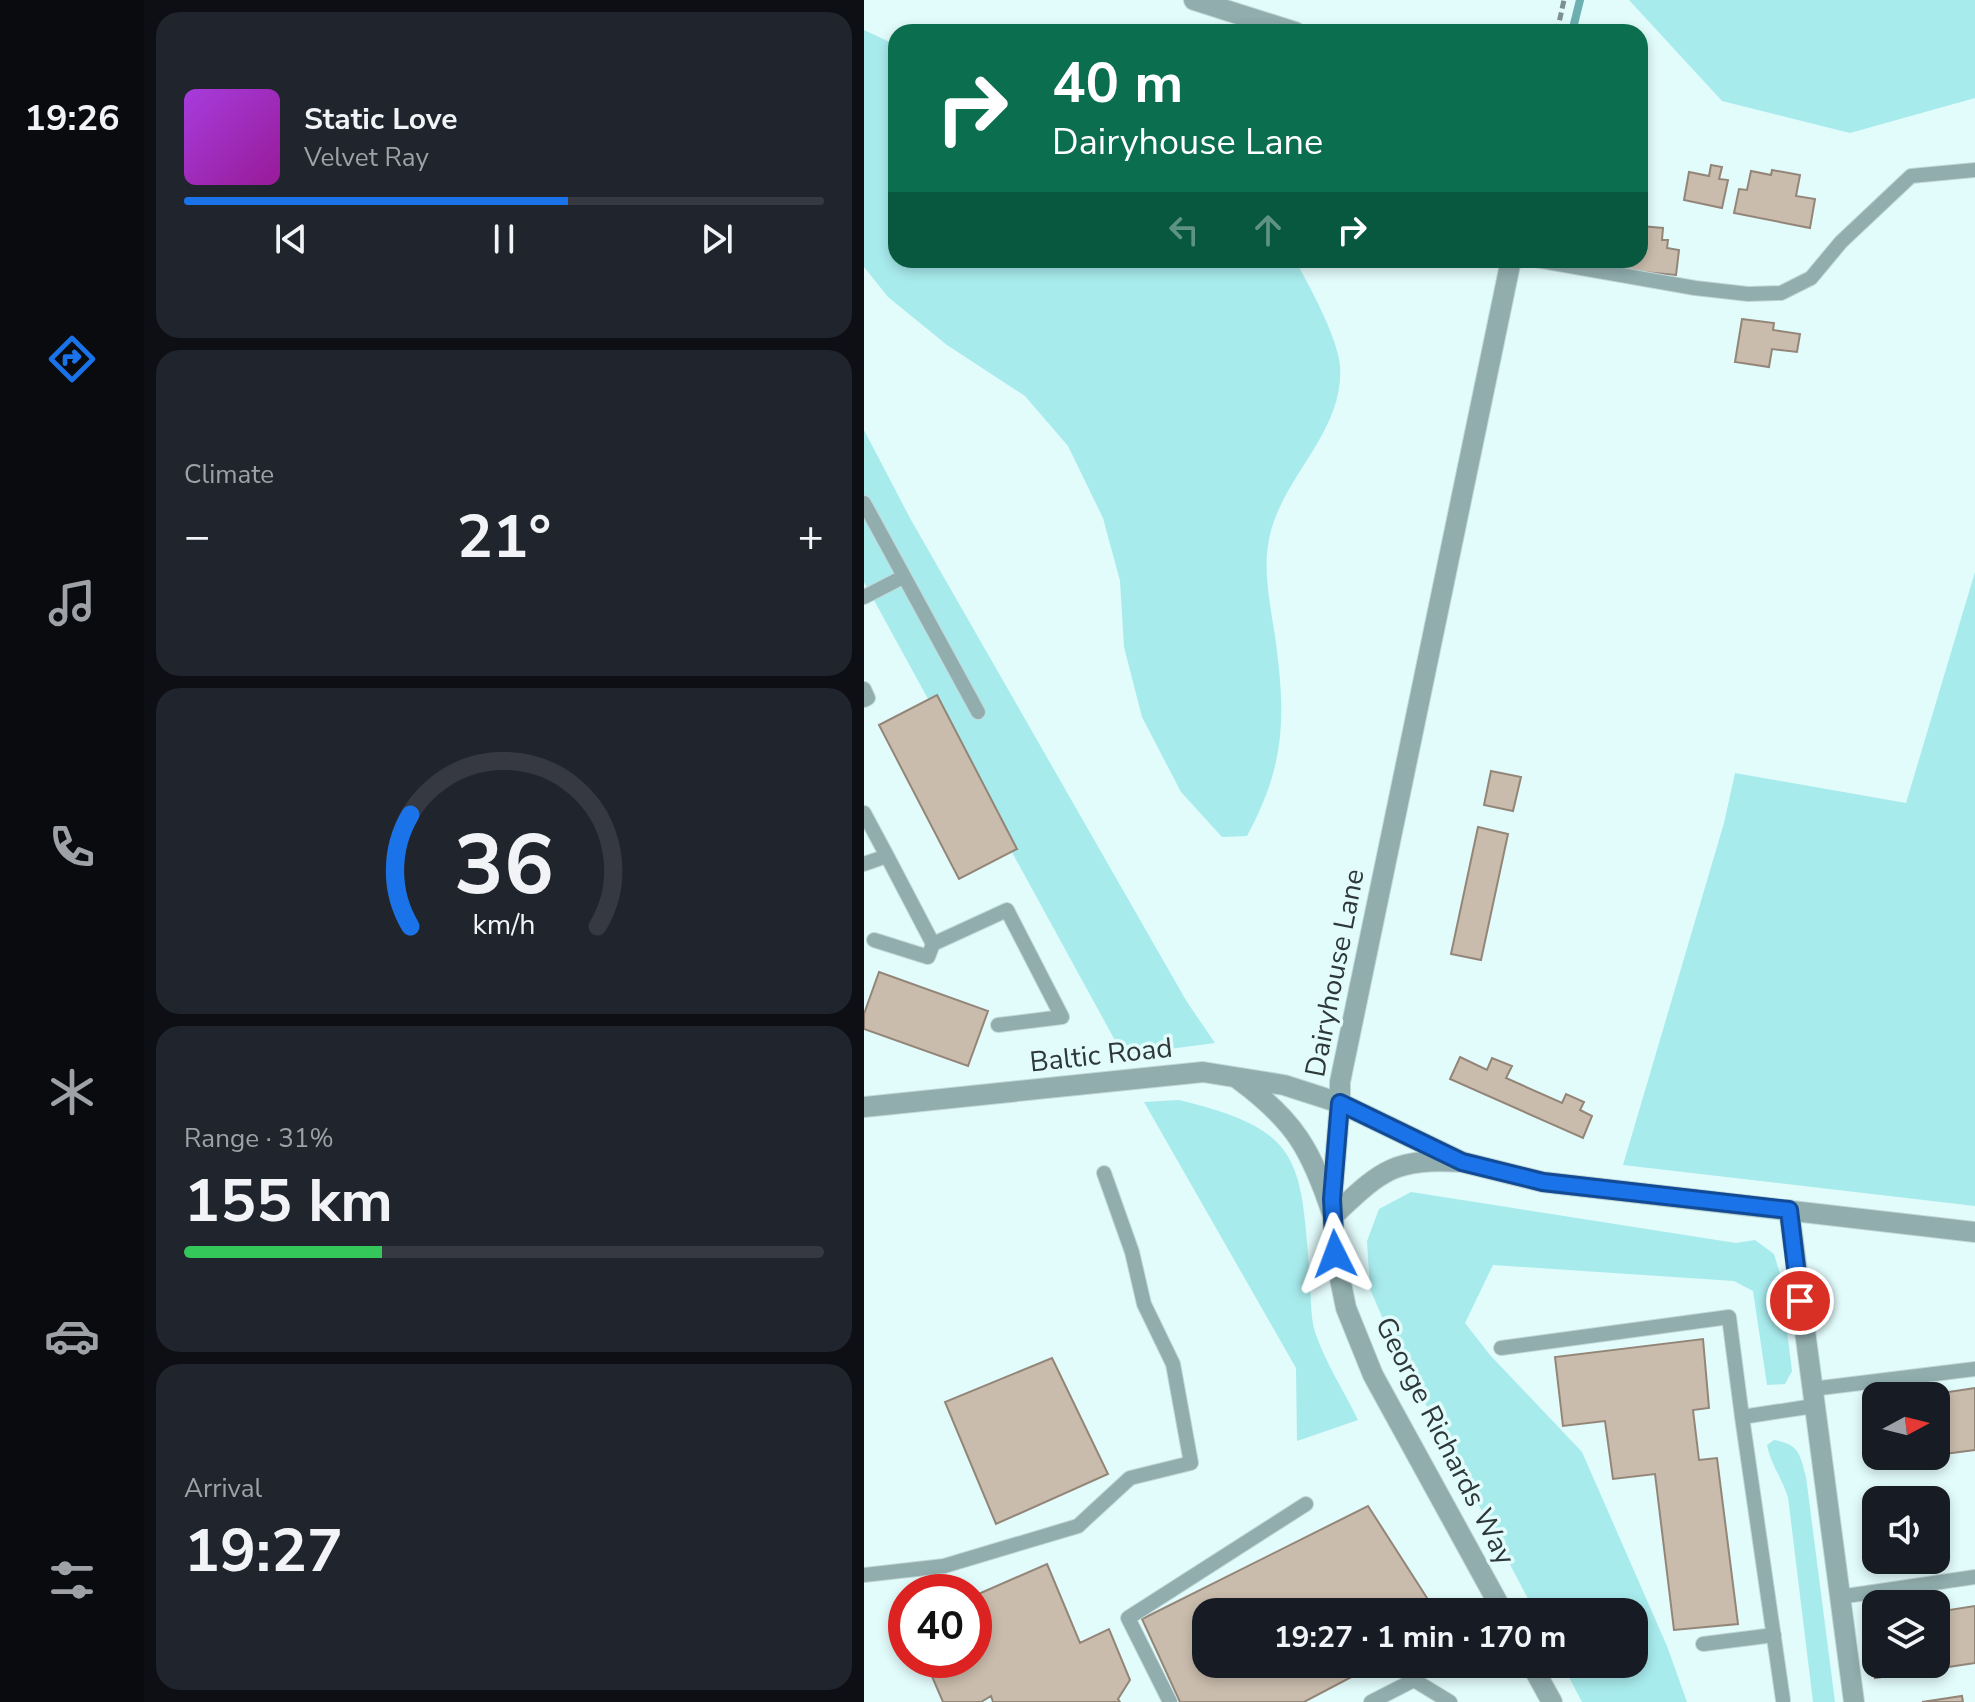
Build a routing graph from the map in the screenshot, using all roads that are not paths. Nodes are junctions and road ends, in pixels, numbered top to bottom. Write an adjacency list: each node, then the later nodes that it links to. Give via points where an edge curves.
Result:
1 (1194, 0): 2 (street)
2 (1270, 24)
3 (1975, 170): 5 (lane, via 1911,176 1811,278 1781,293 1695,288)
4 (1509, 268): 19 (street, Dairyhouse Lane, via 1371,925)
5 (1581, 268)
6 (864, 503): 7 (lane)
7 (903, 577): 8 (lane); 11 (lane)
8 (864, 597)
9 (864, 689): 10 (lane)
10 (864, 700)
11 (978, 712)
12 (864, 813): 13 (lane)
13 (887, 856): 14 (lane); 16 (lane)
14 (864, 864)
15 (874, 940): 16 (lane, via 928,957)
16 (933, 944): 17 (lane, via 1007,910 1062,1017)
17 (998, 1025)
18 (1235, 1077): 19 (street, Baltic Road, via 1284,1085); 20 (street, Baltic Road, via 1203,1072); 24 (street, via 1299,1134)
19 (1340, 1103): 21 (street, Dairyhouse Lane); 24 (street, George Richards Way)
20 (864, 1107)
21 (1462, 1162): 23 (street, Dairyhouse Lane, via 1543,1182); 24 (street, via 1418,1159 1387,1169)
22 (1104, 1173): 31 (lane, via 1144,1304 1173,1364 1191,1463 1130,1478 1078,1526 944,1566)
23 (1789, 1210): 25 (street, Dairyhouse Lane); 28 (street)
24 (1333, 1216): 34 (street, George Richards Way, via 1339,1278 1358,1342)
25 (1975, 1232)
26 (1501, 1348): 29 (lane, via 1729,1317)
27 (1975, 1369): 28 (lane)
28 (1813, 1398): 29 (lane); 33 (street)
29 (1742, 1417): 35 (lane)
30 (1306, 1504): 39 (lane, via 1128,1618)
31 (864, 1575)
32 (1975, 1577): 33 (lane)
33 (1839, 1597): 43 (street)
34 (1495, 1598)
35 (1774, 1635): 36 (lane); 38 (lane)
36 (1703, 1644)
37 (1539, 1678): 42 (street)
38 (1783, 1700)
39 (1170, 1702)
40 (1371, 1702): 41 (lane, via 1414,1680)
41 (1450, 1702)
42 (1552, 1702)
43 (1854, 1702)

